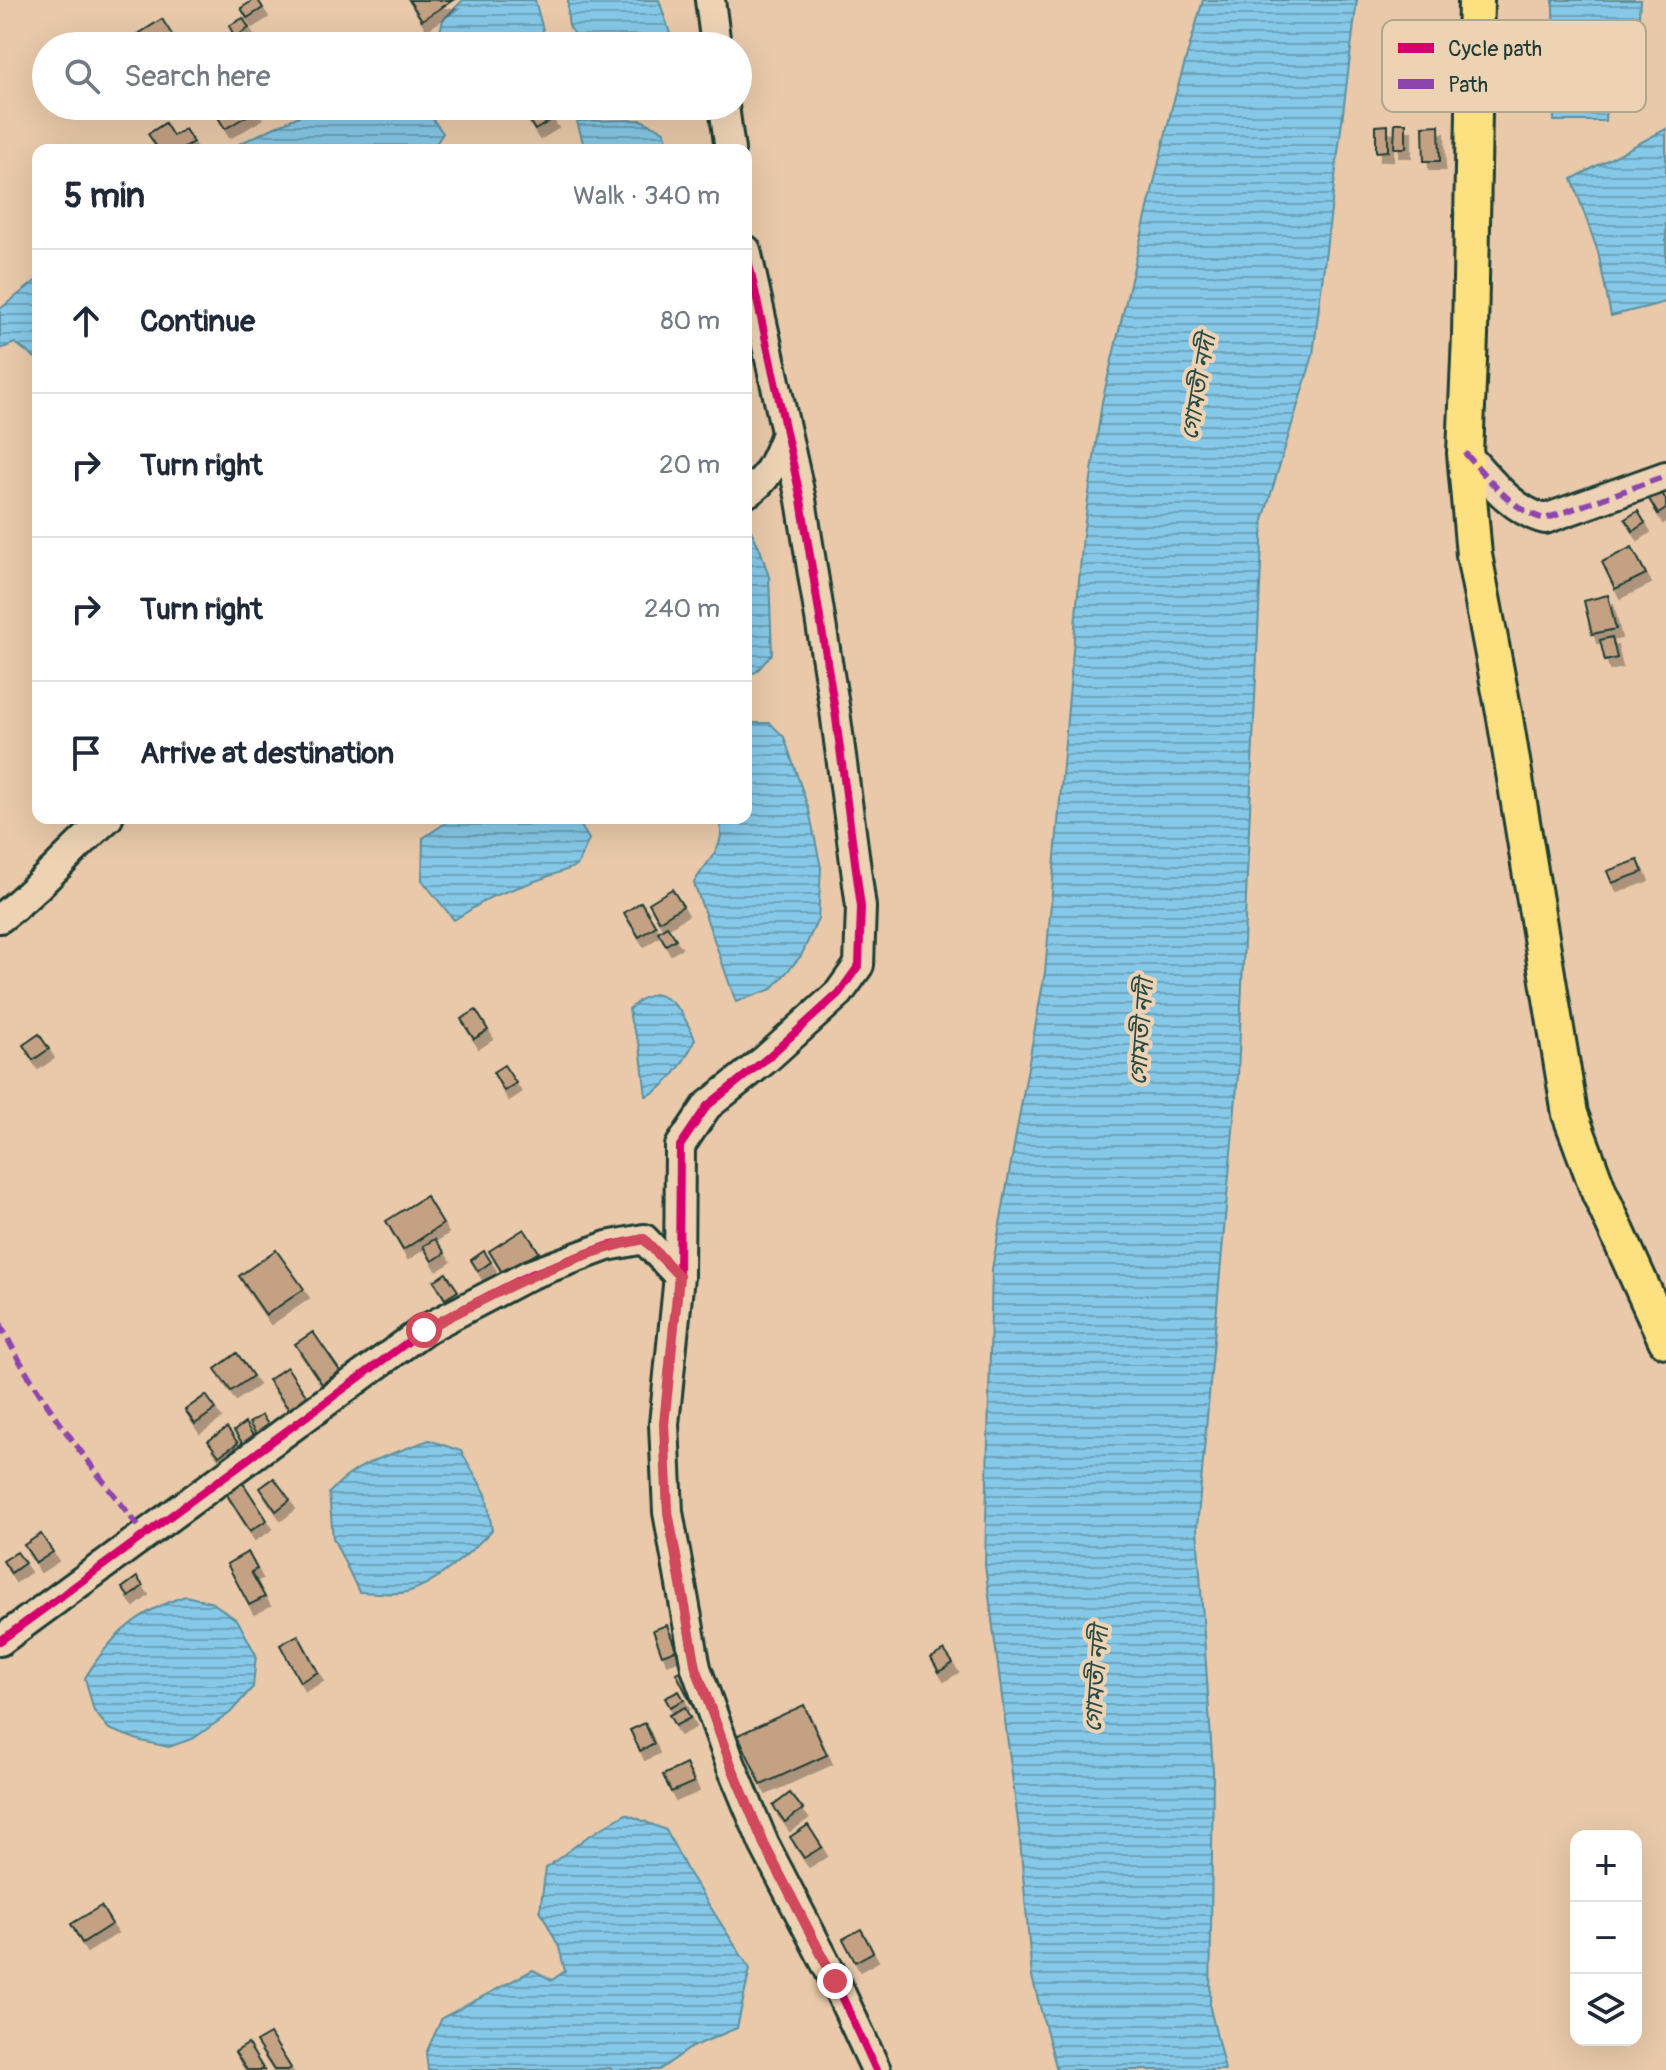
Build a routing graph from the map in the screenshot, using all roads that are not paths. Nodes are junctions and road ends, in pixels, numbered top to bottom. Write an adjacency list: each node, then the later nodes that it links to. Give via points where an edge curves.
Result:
1 (710, 0): 4 (street)
2 (1476, 0): 3 (main road)
3 (1476, 20)
4 (714, 32)
5 (1474, 112): 10 (main road)
6 (726, 120): 7 (street)
7 (729, 144)
8 (752, 277): 9 (street)
9 (786, 433): 12 (street, via 773,467); 15 (street, via 801,500 854,853 861,907 859,965 839,993 707,1106 680,1146)
10 (1465, 453): 11 (street, via 1531,516 1545,519); 18 (main road, via 1474,555 1570,1114)
11 (1666, 476)
12 (752, 490)
13 (101, 824): 14 (street)
14 (0, 918)
15 (678, 1209): 16 (street); 17 (street)
16 (644, 1239): 17 (street); 19 (street, via 607,1246 529,1275 424,1330)
17 (679, 1276): 20 (street, via 664,1424 668,1512 696,1668 764,1844)
18 (1666, 1340)
19 (0, 1641)
20 (876, 2070)

